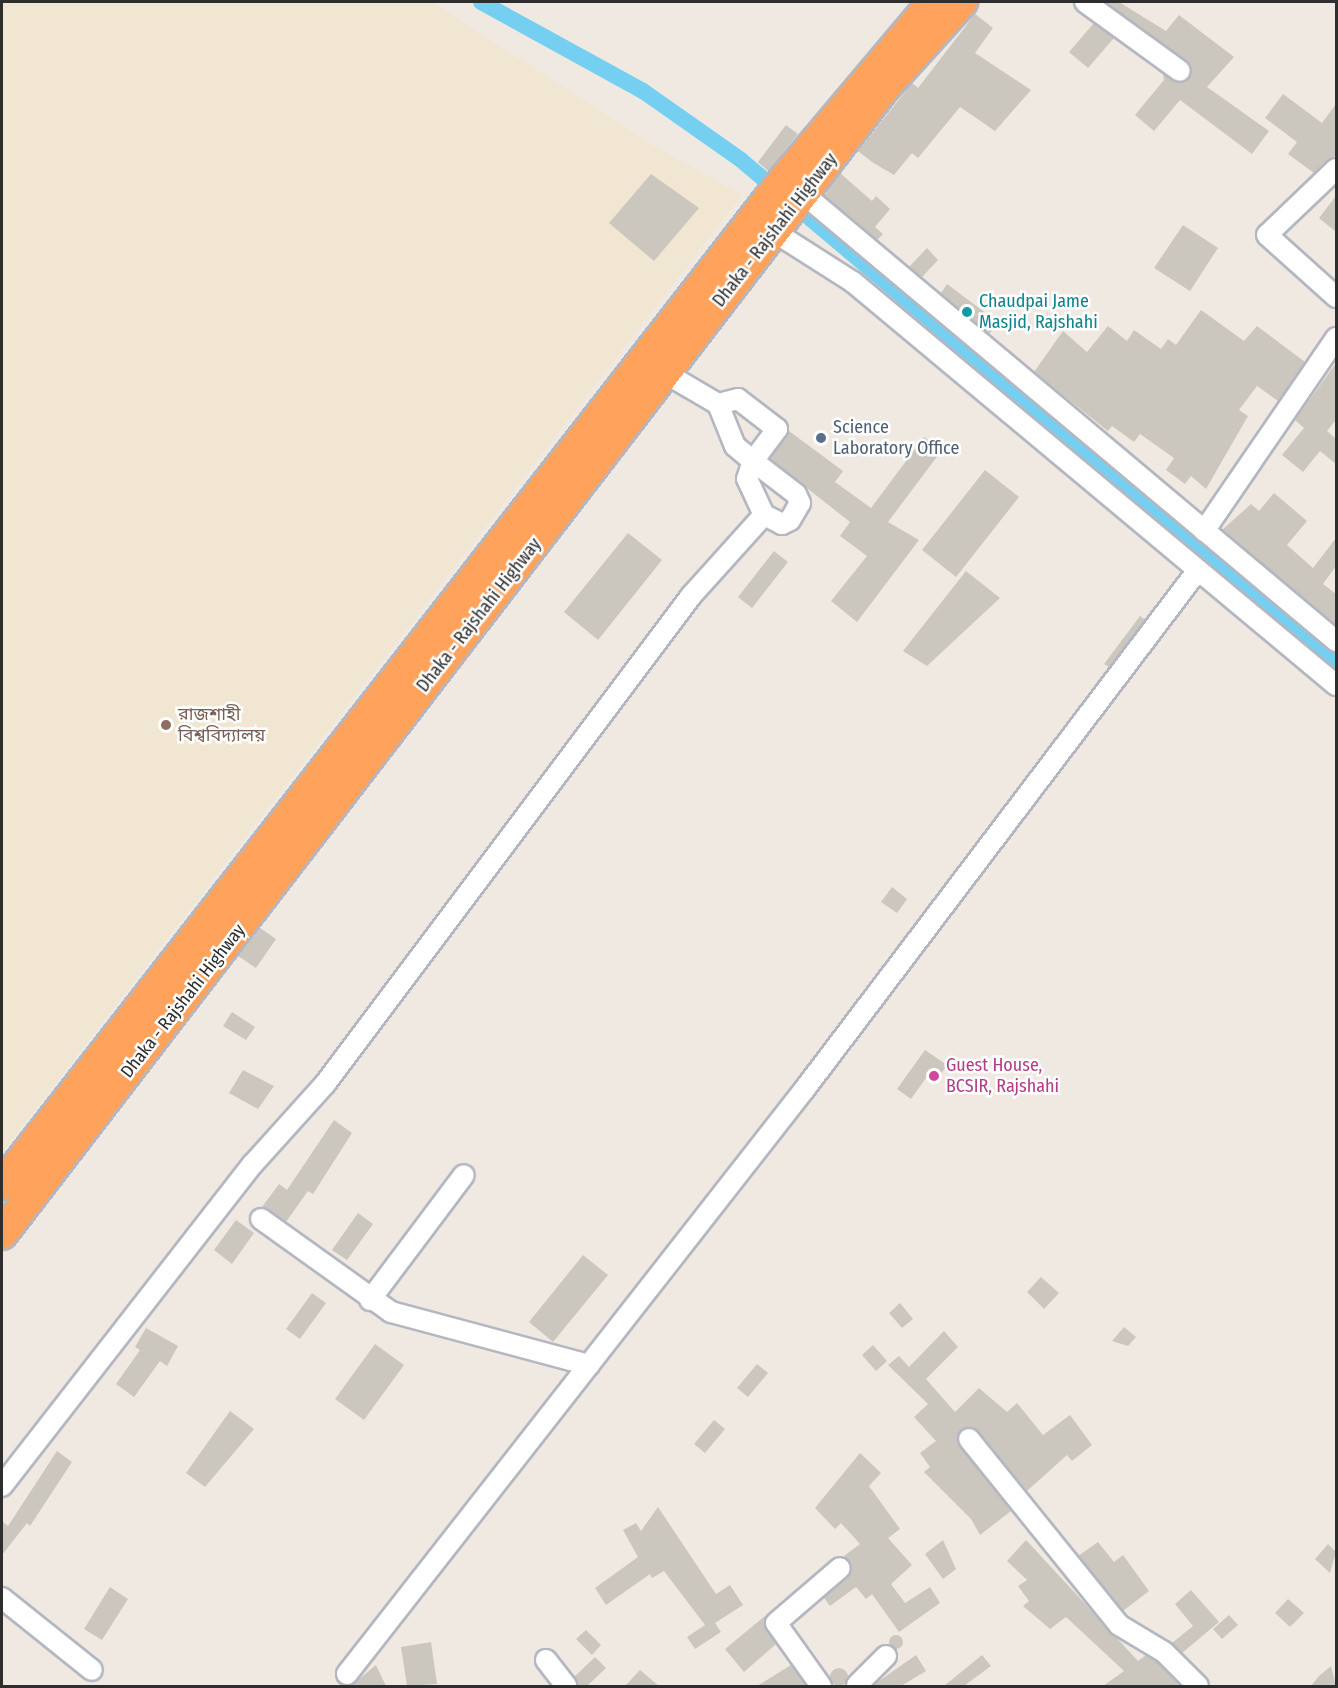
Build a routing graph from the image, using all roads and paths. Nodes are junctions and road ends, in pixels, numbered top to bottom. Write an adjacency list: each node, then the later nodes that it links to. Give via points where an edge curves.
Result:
1 (933, 2): 6 (highway, Dhaka - Rajshahi Highway)
2 (962, 2): 6 (highway, Dhaka - Rajshahi Highway)
3 (1085, 2): 4 (street)
4 (1179, 71)
5 (1336, 169): 8 (street, via 1268,235)
6 (794, 186): 7 (highway, Dhaka - Rajshahi Highway); 14 (street)
7 (768, 220): 10 (highway, Dhaka - Rajshahi Highway); 15 (street, via 853,282); 19 (highway, Dhaka - Rajshahi Highway)
8 (1336, 297)
9 (1336, 338): 14 (street)
10 (665, 373): 11 (street); 21 (highway, Dhaka - Rajshahi Highway)
11 (718, 404): 12 (street, via 735,446); 12 (street, via 738,399 777,429)
12 (753, 461): 13 (street, via 747,479); 13 (street, via 800,503 782,524)
13 (764, 515): 25 (street, via 691,596 325,1084 253,1164)
14 (1204, 531): 16 (street)
15 (1198, 570): 17 (street); 23 (street)
16 (1336, 642)
17 (1336, 685)
18 (464, 1175): 22 (street)
19 (2, 1185)
20 (261, 1219): 22 (street)
21 (2, 1234)
22 (370, 1300): 23 (street, via 391,1312)
23 (590, 1365): 31 (street)
24 (969, 1439): 35 (street, via 1119,1625 1164,1652)
25 (2, 1486)
26 (840, 1568): 33 (street, via 776,1623)
27 (2, 1598): 30 (street)
28 (886, 1656): 34 (street)
29 (546, 1660): 32 (street)
30 (92, 1670)
31 (347, 1674)
32 (566, 1686)
33 (821, 1686)
34 (856, 1686)
35 (1198, 1686)

